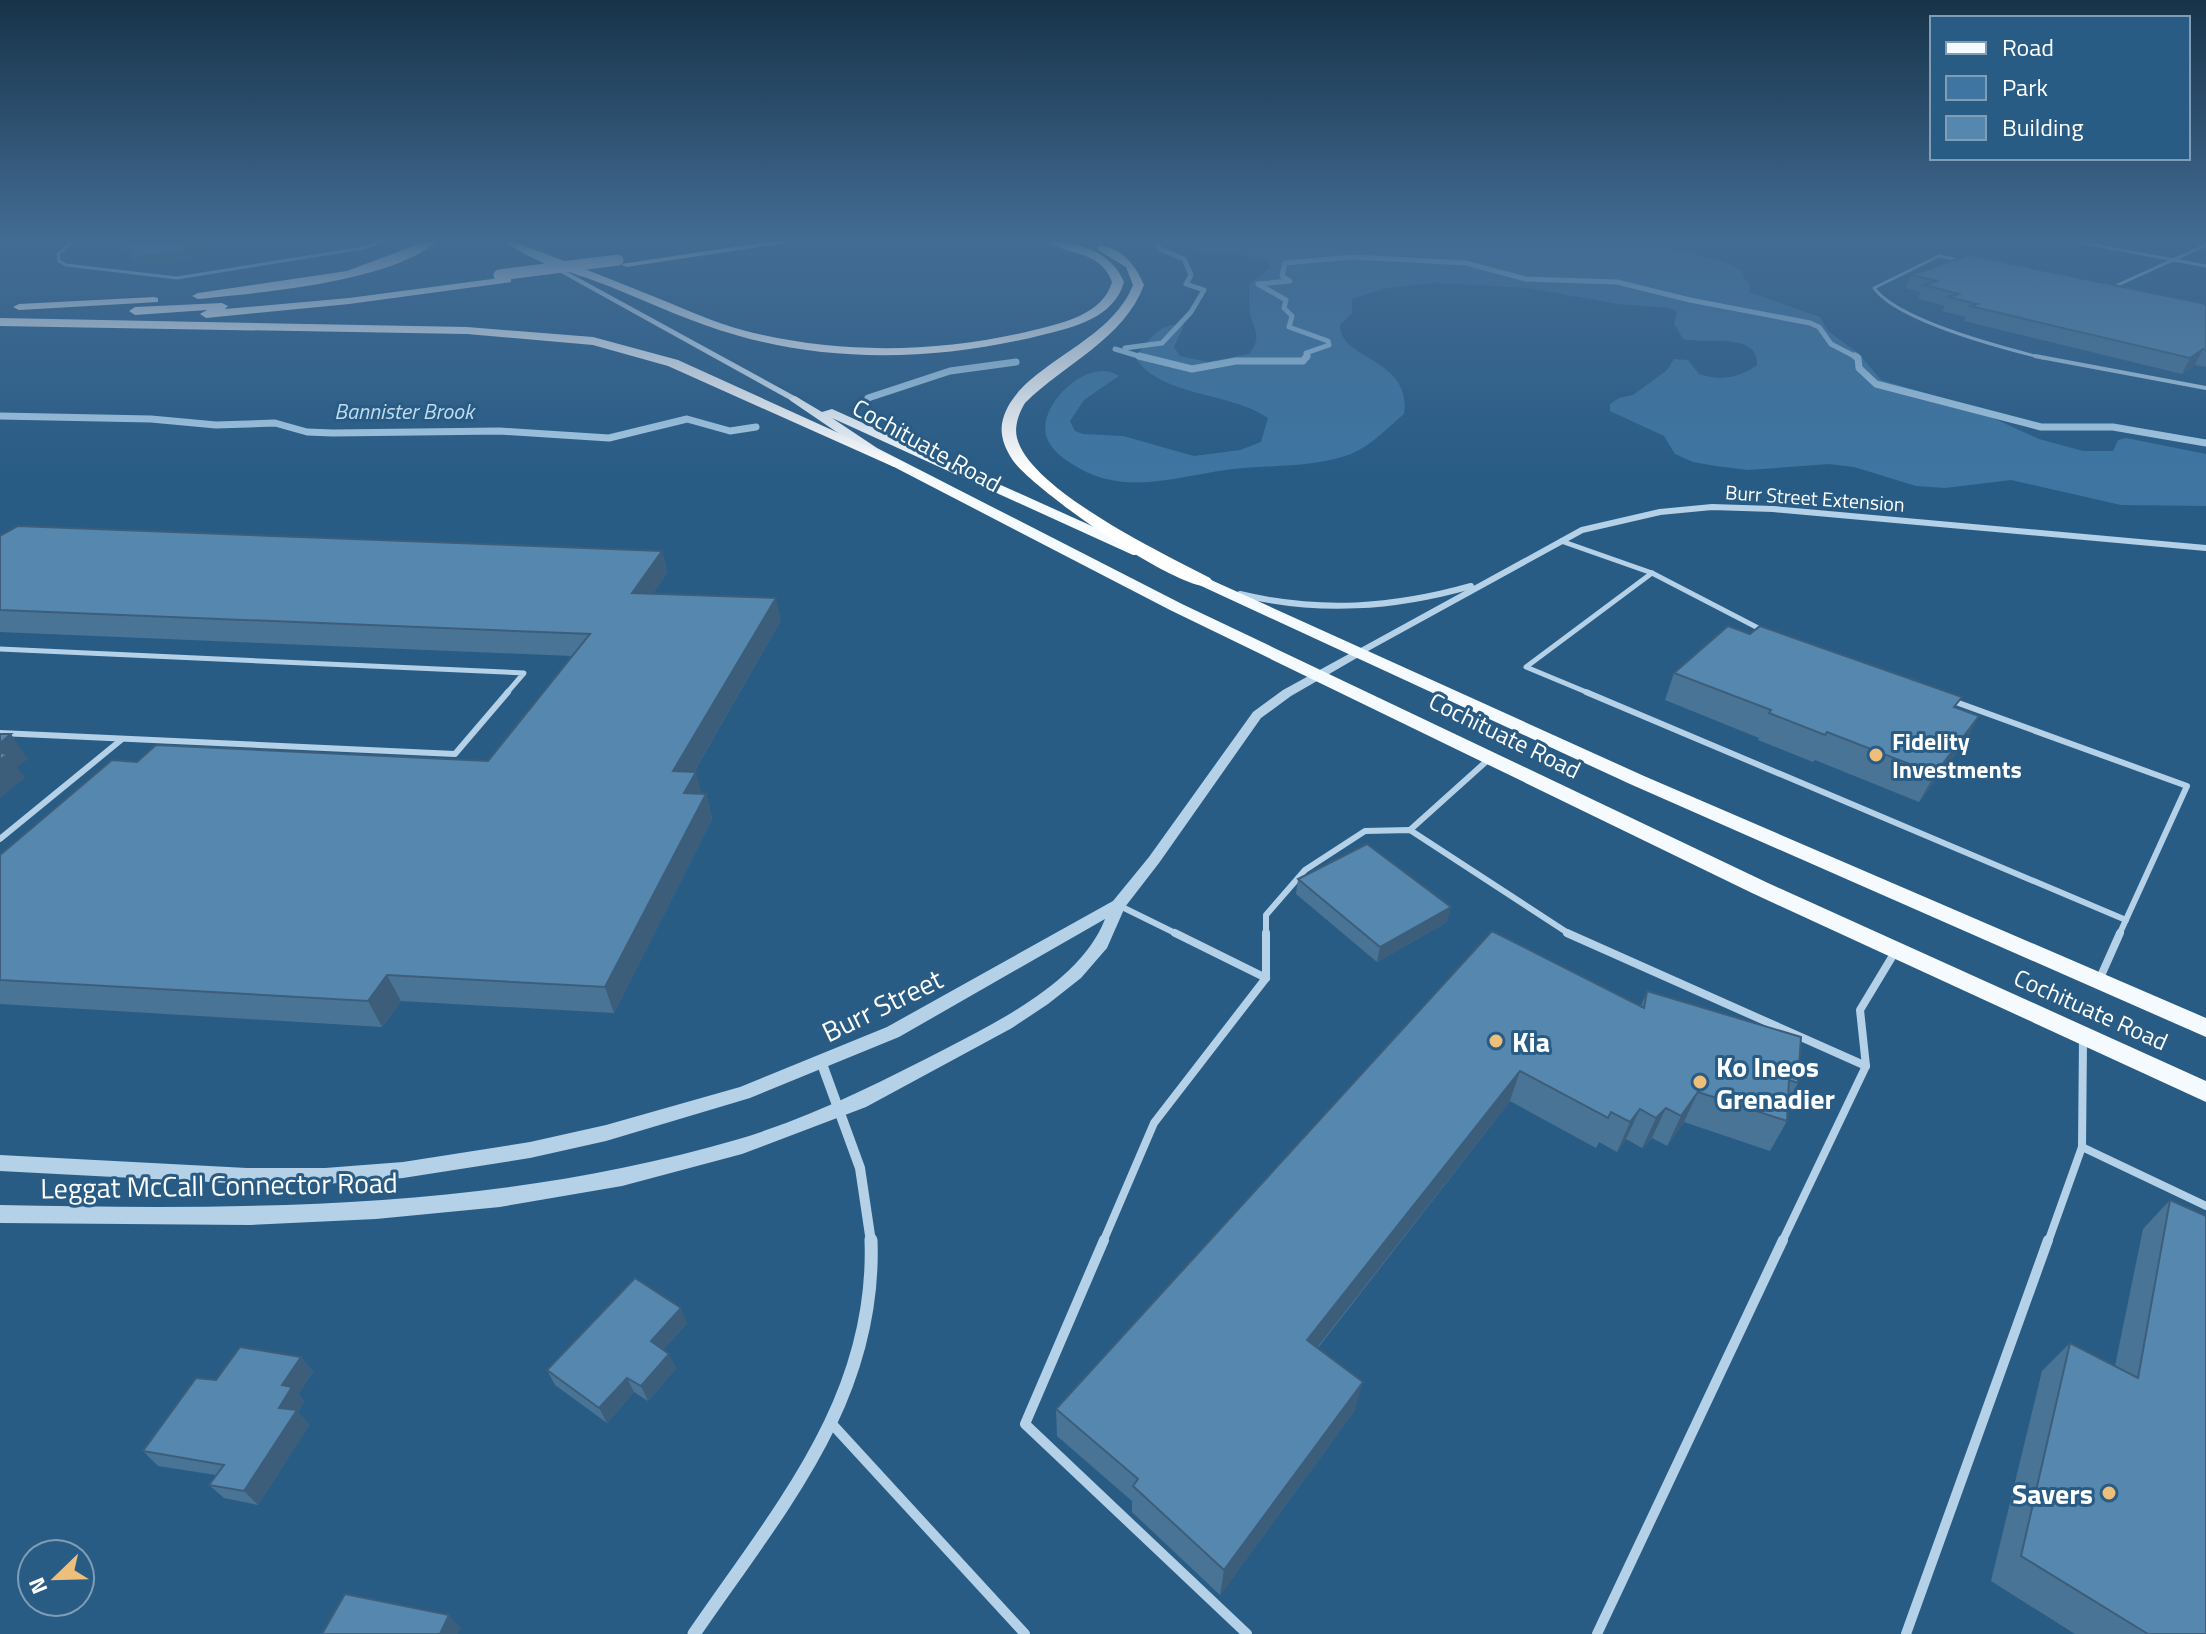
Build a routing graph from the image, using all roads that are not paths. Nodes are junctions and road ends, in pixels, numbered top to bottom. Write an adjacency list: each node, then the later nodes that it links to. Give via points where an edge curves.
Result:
1 (83, 318): 7 (highway)
2 (648, 318): 9 (main road, Cochituate Road)
3 (705, 318): 4 (highway, via 746,334 813,346 898,349 983,343)
4 (1081, 318)
5 (1119, 318): 15 (highway, via 1019,401 1009,421 1012,446 1032,474 1066,500)
6 (1922, 318): 8 (lane, via 1973,339 2118,374)
7 (0, 322): 10 (highway, via 473,331 586,340 673,363)
8 (2206, 388)
9 (795, 399): 10 (main road, Cochituate Road); 15 (main road, Cochituate Road)
10 (899, 464): 19 (main road, Cochituate Road)
11 (1559, 541): 12 (street, Burr Street Extension, via 1621,520 1712,507); 13 (lane); 14 (street, Burr Street Extension)
12 (2206, 548)
13 (1652, 573): 16 (lane); 27 (lane, via 1526,667)
14 (1490, 580): 15 (street, via 1425,599 1352,607 1275,603); 18 (street, Burr Street Extension)
15 (1204, 582): 18 (main road, Cochituate Road)
16 (1770, 634)
17 (0, 649): 22 (lane, via 524,673 455,754)
18 (1358, 653): 19 (street, Burr Street); 30 (main road, Cochituate Road)
19 (1317, 676): 23 (main road, Cochituate Road); 26 (street, Burr Street, via 1257,715)
20 (1940, 697): 27 (lane, via 2187,786)
21 (0, 733): 22 (lane)
22 (121, 740): 25 (lane)
23 (1489, 759): 24 (lane); 28 (main road, Cochituate Road)
24 (1410, 830): 29 (lane, via 1365,831 1305,870 1266,915); 34 (lane, via 1569,934)
25 (0, 839)
26 (1118, 905): 29 (lane); 33 (street, Burr Street, via 953,1000); 36 (street, Leggat McCall Connector Road, via 1101,944 1045,997 952,1056)
27 (2126, 920): 30 (lane)
28 (1895, 950): 32 (main road, Cochituate Road); 34 (lane, via 1860,1010)
29 (1266, 978): 44 (lane, via 1154,1123 1025,1424)
30 (2098, 982): 31 (main road, Cochituate Road)
31 (2206, 1028)
32 (2083, 1036): 35 (main road, Cochituate Road); 37 (lane)
33 (822, 1064): 36 (street, Burr Street); 38 (street, Leggat McCall Connector Road, via 606,1133 403,1170 247,1176)
34 (1866, 1066): 45 (lane)
35 (2206, 1092)
36 (839, 1109): 40 (street, Leggat McCall Connector Road, via 708,1156 493,1202 256,1218); 41 (street, Burr Street, via 864,1185 872,1237 870,1288 857,1356)
37 (2082, 1147): 39 (lane); 46 (lane)
38 (0, 1163)
39 (2206, 1206)
40 (0, 1214)
41 (832, 1424): 42 (street, Burr Street); 43 (lane)
42 (694, 1634)
43 (1025, 1634)
44 (1247, 1634)
45 (1597, 1634)
46 (1906, 1634)

